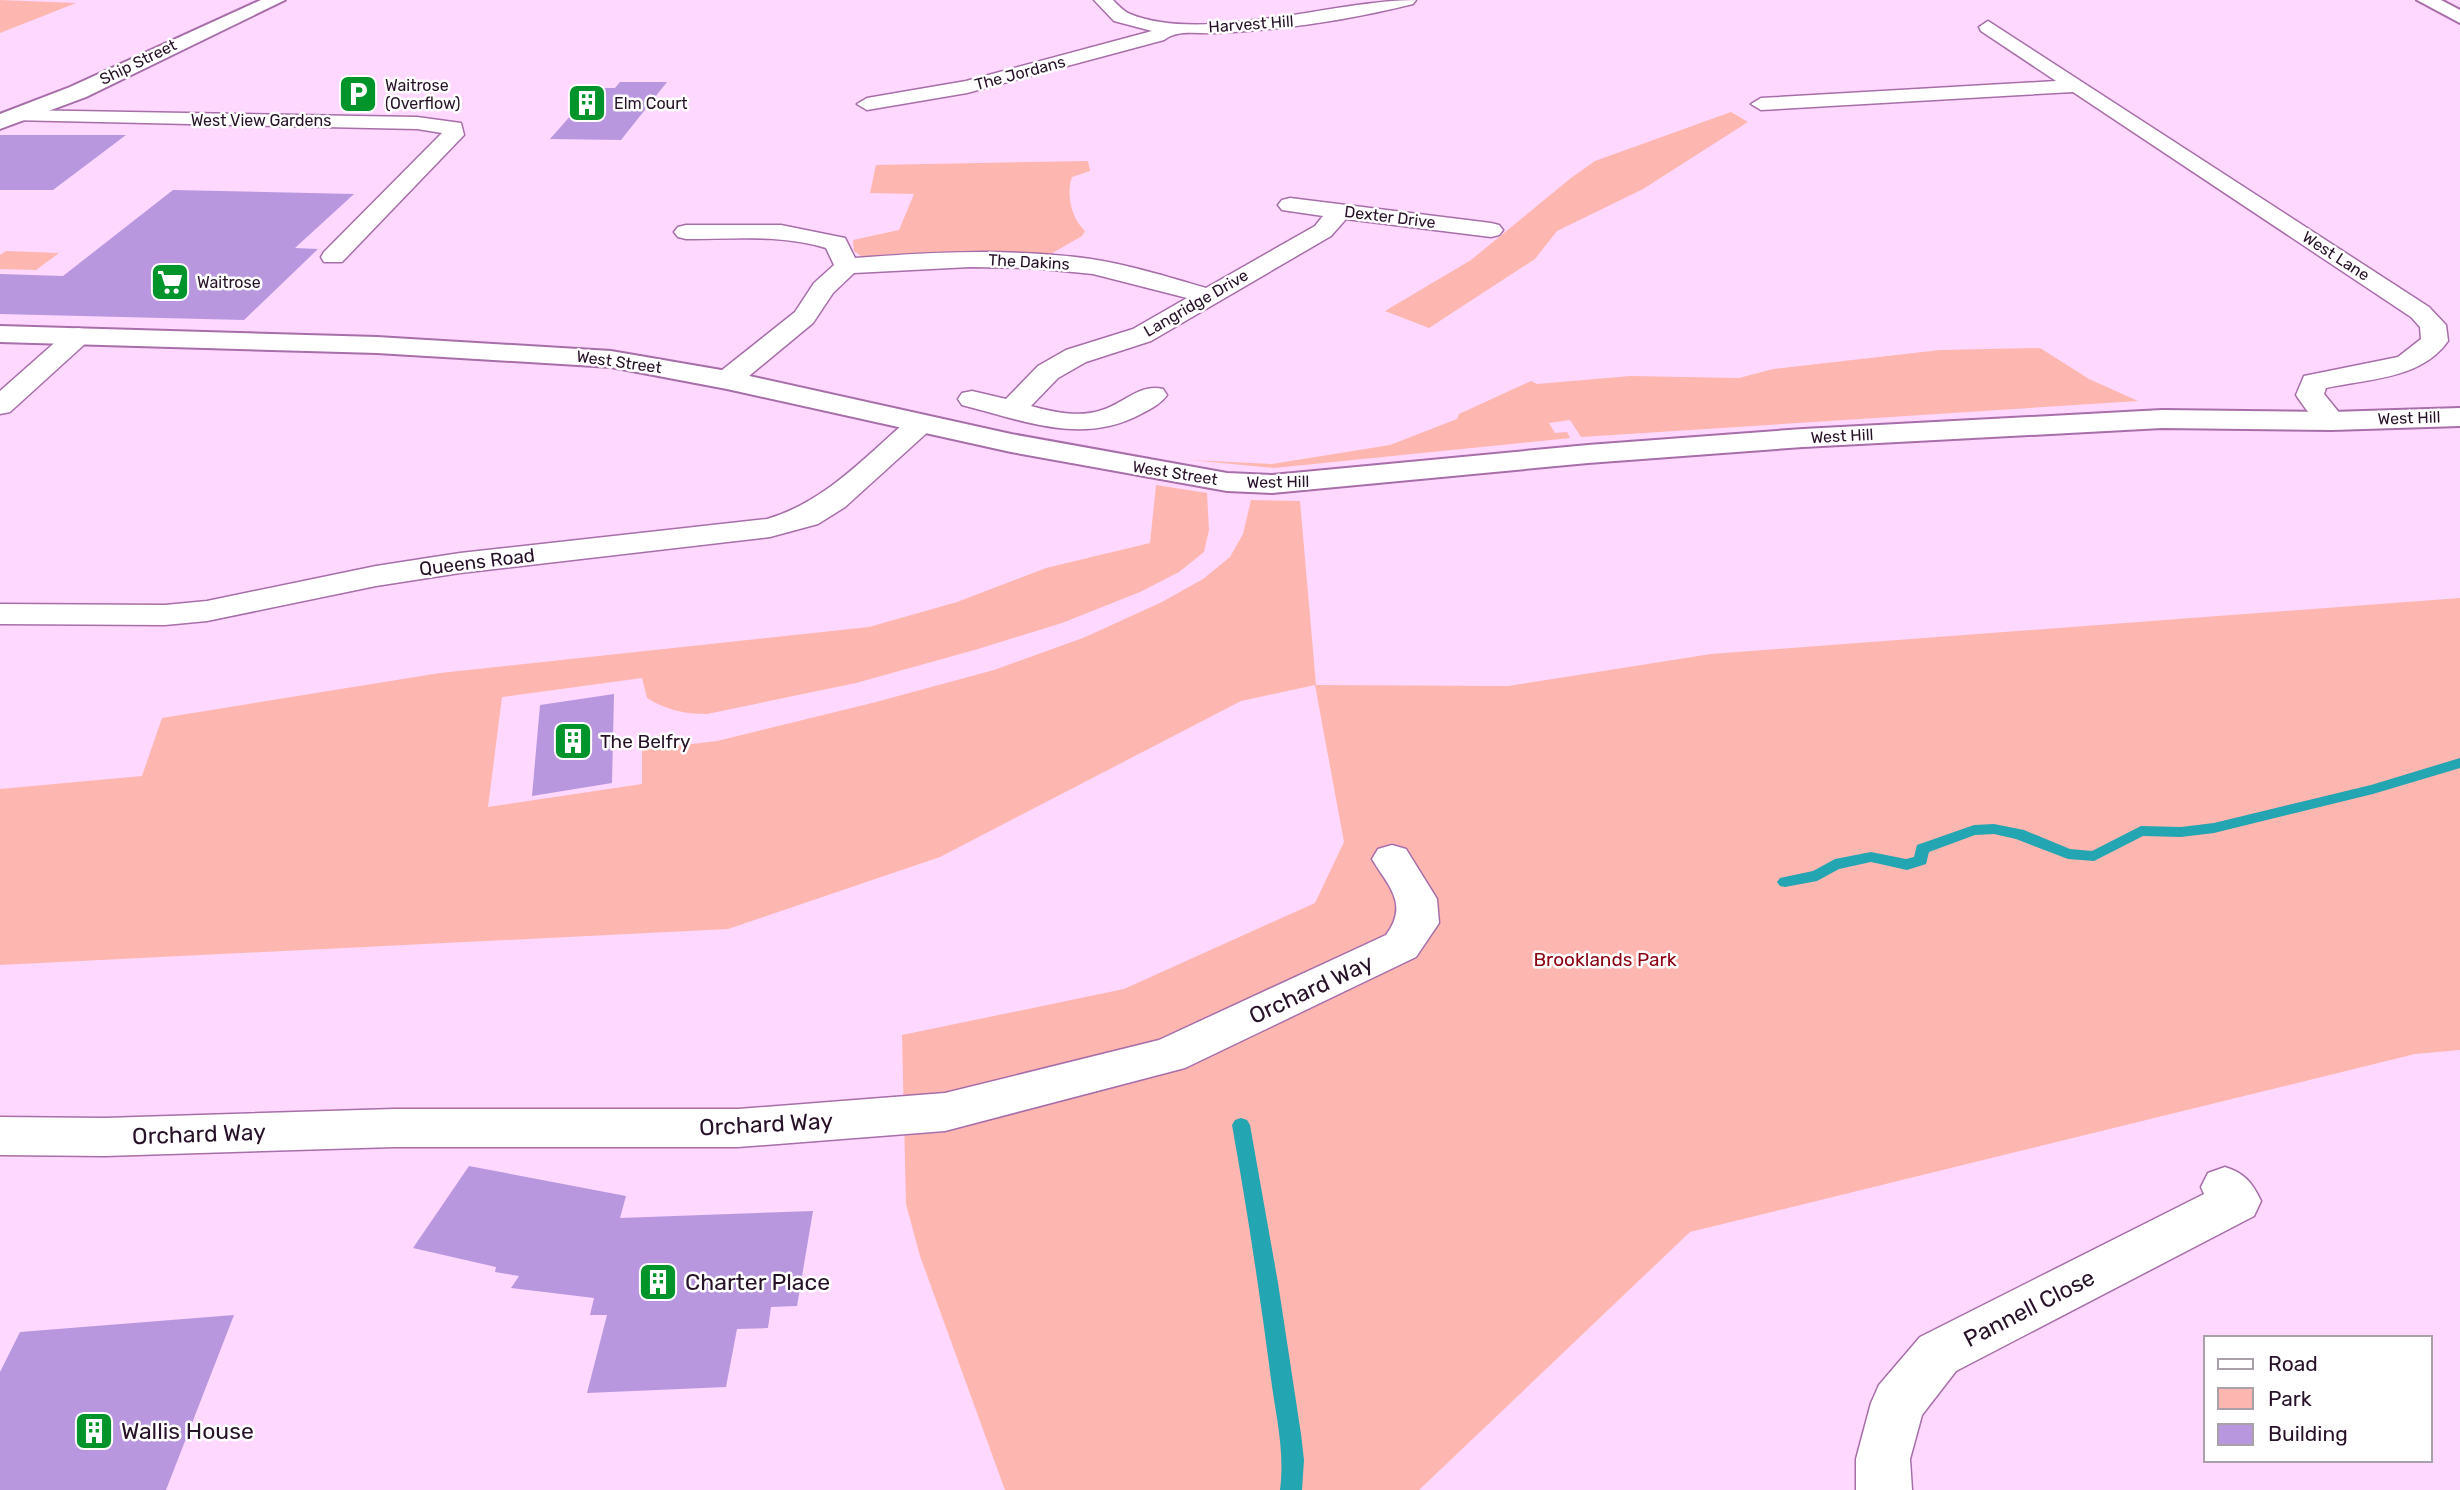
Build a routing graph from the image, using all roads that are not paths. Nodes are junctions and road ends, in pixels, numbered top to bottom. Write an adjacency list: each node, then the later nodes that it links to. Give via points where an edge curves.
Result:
1 (276, 0): 11 (street, Ship Street)
2 (1103, 0): 6 (street, Harvest Hill, via 1119,17)
3 (1407, 0): 6 (street, Harvest Hill, via 1285,22)
4 (2426, 0): 5 (street)
5 (2460, 17)
6 (1169, 27): 9 (street, The Jordans, via 1157,36 967,86)
7 (1987, 27): 8 (street, West Lane)
8 (2075, 86): 10 (street); 27 (street, West Lane, via 2420,312 2433,325 2435,341 2407,363 2314,383 2310,396)
9 (866, 104)
10 (1761, 104)
11 (9, 119): 16 (street, West View Gardens, via 417,123 453,128 453,135)
12 (1290, 205): 13 (street, Dexter Drive)
13 (1340, 211): 14 (street, Dexter Drive); 18 (street, Langridge Drive, via 1323,232)
14 (1491, 230)
15 (701, 237): 17 (street, via 821,237 836,243)
16 (333, 257)
17 (847, 266): 18 (street, The Dakins, via 945,260 1047,262 1137,276); 21 (street, via 823,288 804,317)
18 (1206, 296): 25 (street, Langridge Drive, via 1142,335 1076,356 1048,372)
19 (0, 334): 20 (street, West Street)
20 (78, 335): 21 (street, West Street, via 546,352); 24 (street)
21 (727, 380): 28 (street, West Street)
22 (1153, 395): 25 (street, via 1097,420 1063,420)
23 (972, 399): 25 (street)
24 (0, 405)
25 (1013, 408)
26 (2460, 416): 27 (street, West Hill)
27 (2332, 421): 29 (street, West Hill, via 2162,419 1843,436 1588,454 1311,482)
28 (920, 424): 29 (street, West Street); 30 (street, Queens Road, via 834,501 807,517 770,528 460,563 207,611)
29 (1227, 482)
30 (0, 614)
31 (1392, 859): 32 (street, Orchard Way, via 1417,900 1418,923 1401,946 1169,1055 945,1112 738,1128 394,1128)
32 (0, 1136)
33 (2225, 1187): 34 (street, Pannell Close, via 2237,1201 1938,1354 1898,1403 1883,1459)
34 (1884, 1490)

